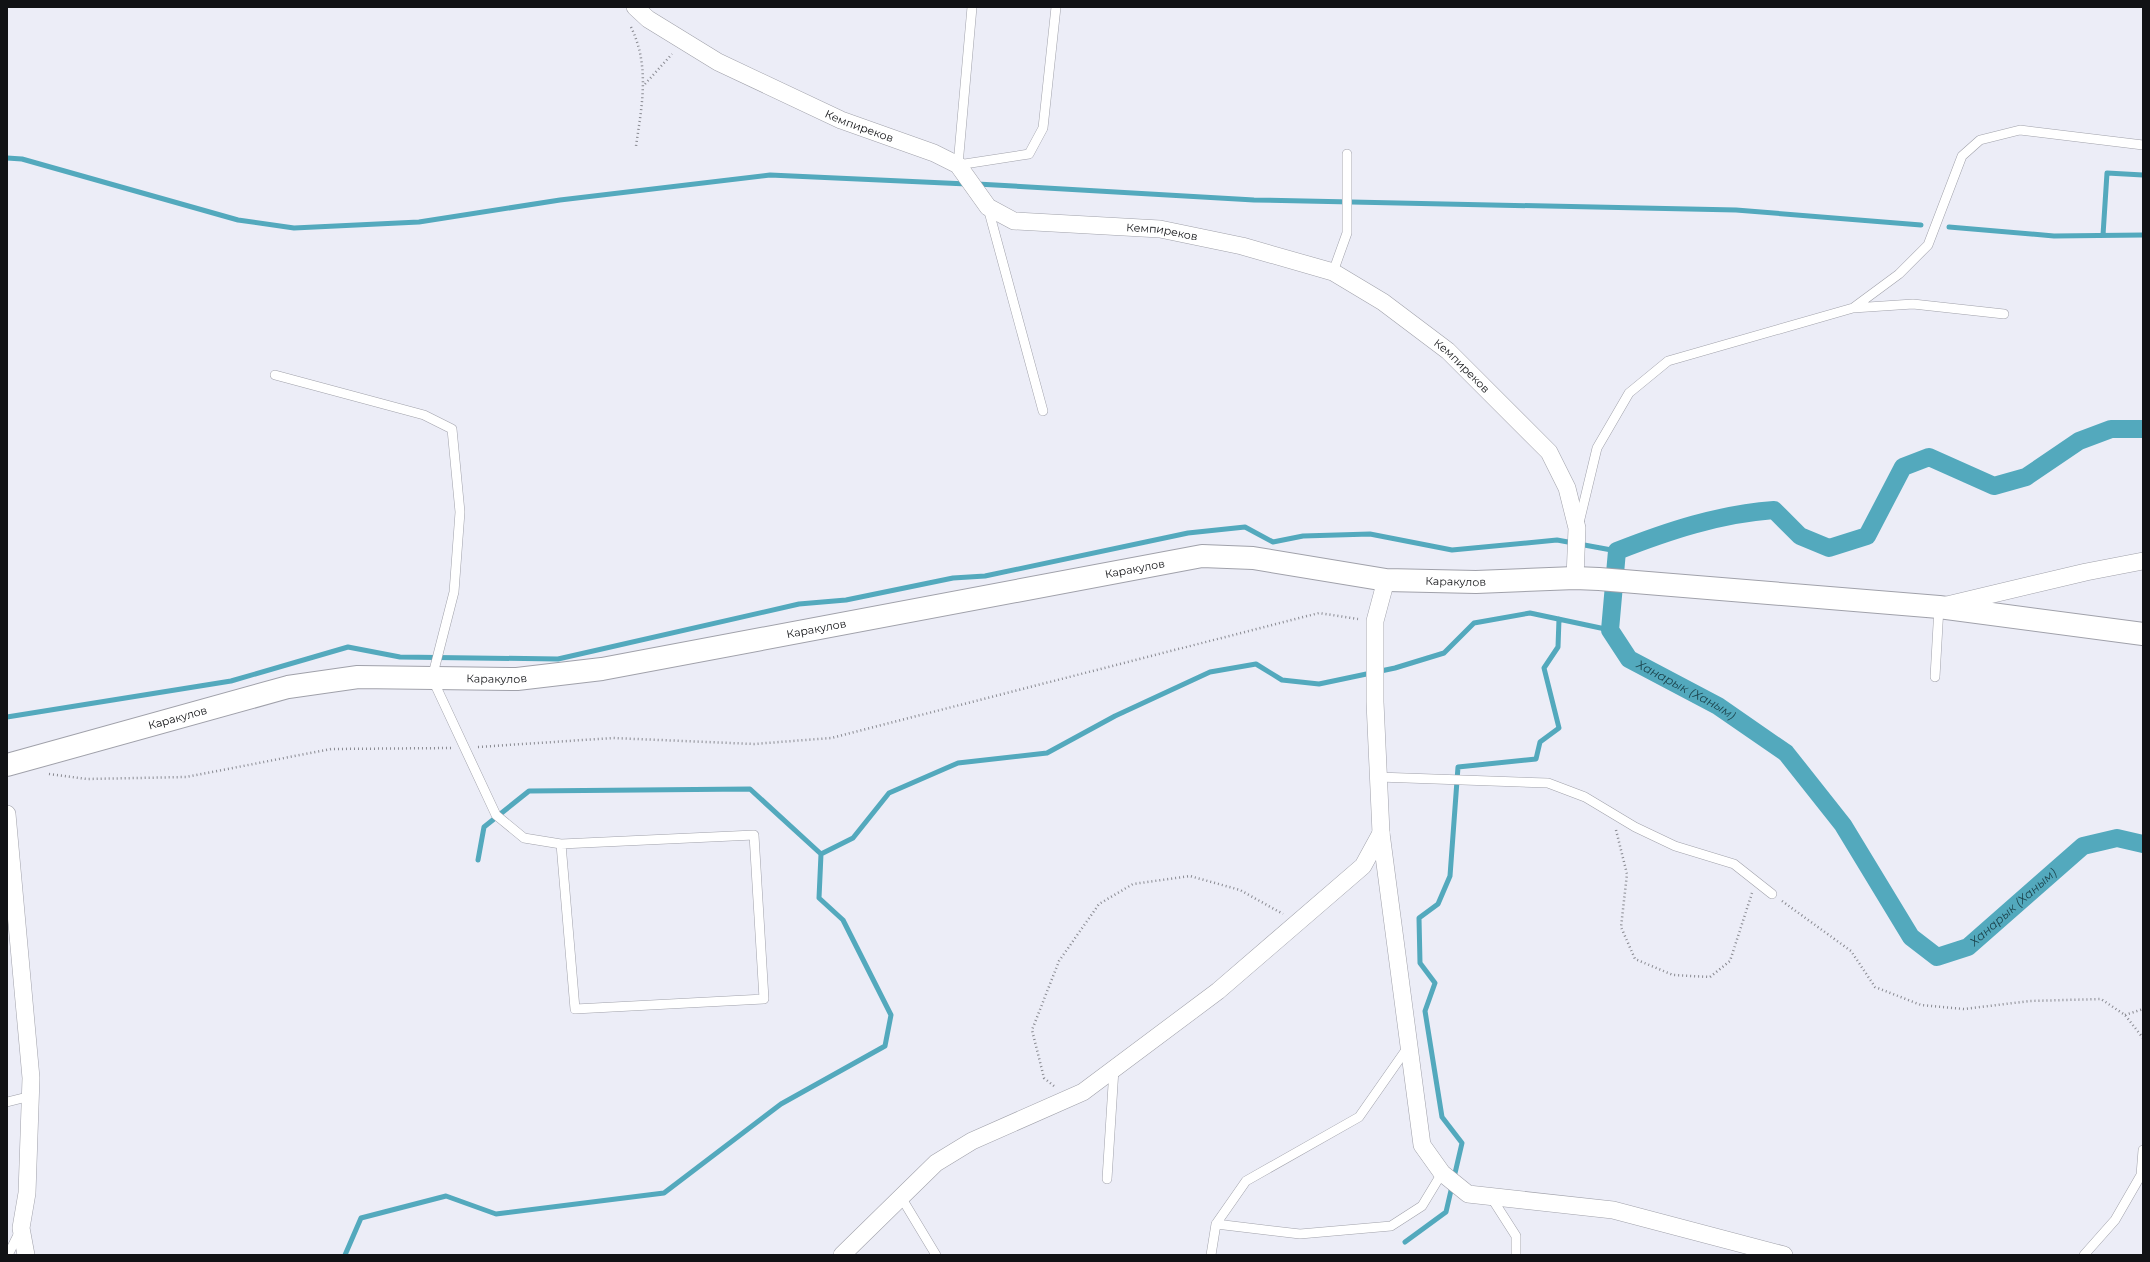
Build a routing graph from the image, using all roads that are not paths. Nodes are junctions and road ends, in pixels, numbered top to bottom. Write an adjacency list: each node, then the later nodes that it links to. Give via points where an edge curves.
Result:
1 (635, 7): 6 (street, Кемпиреков, via 648,19 718,62 841,120 934,153)
2 (972, 7): 6 (lane)
3 (1056, 7): 6 (lane, via 1043,128 1029,154)
4 (2143, 146): 9 (lane, via 2020,130 1980,140 1962,156 1928,245 1899,274)
5 (1347, 154): 8 (lane, via 1347,233)
6 (961, 169): 7 (street, Кемпиреков)
7 (984, 201): 8 (street, Кемпиреков, via 1014,221 1160,228 1242,246); 12 (lane)
8 (1333, 272): 13 (street, Кемпиреков, via 1383,302 1448,351 1550,452 1567,488)
9 (1853, 308): 10 (lane, via 1913,304); 13 (lane, via 1668,361 1629,393 1597,448)
10 (2004, 314)
11 (275, 375): 20 (lane, via 424,415 452,428 460,512 454,585)
12 (1043, 411)
13 (1577, 528): 15 (street, Кемпиреков)
14 (2143, 561): 17 (street)
15 (1575, 578): 16 (main road, Каракулов, via 1476,582); 17 (main road, Каракулов)
16 (1386, 580): 20 (main road, Каракулов, via 1253,558 1202,556 602,669 517,679); 22 (street, via 1375,621)
17 (1939, 607): 18 (main road, Каракулов); 19 (lane)
18 (2143, 634)
19 (1935, 677)
20 (432, 678): 21 (main road, Каракулов, via 358,677 288,687); 25 (lane, via 496,815 524,838)
21 (7, 765)
22 (1378, 778): 24 (street); 26 (lane, via 1548,783 1585,797 1675,846 1734,864)
23 (7, 814): 29 (street, via 31,1078)
24 (1381, 833): 27 (street); 28 (street, via 1363,866 1218,991)
25 (561, 844): 25 (lane, via 754,834 764,999 575,1009)
26 (1772, 894)
27 (1409, 1046): 32 (street, via 1422,1145); 36 (lane, via 1359,1117 1246,1181)
28 (1114, 1068): 33 (lane); 34 (street, via 1083,1092 972,1141 936,1163)
29 (30, 1096): 30 (lane); 37 (street, via 27,1192)
30 (7, 1102)
31 (2143, 1150): 45 (lane, via 2141,1175 2115,1220)
32 (1442, 1173): 35 (street, via 1468,1194); 36 (lane, via 1422,1206 1391,1226 1300,1234)
33 (1107, 1179)
34 (901, 1197): 40 (street); 41 (lane)
35 (1491, 1197): 43 (lane, via 1516,1236); 44 (street, via 1613,1210)
36 (1216, 1224): 42 (lane)
37 (21, 1228): 38 (lane); 39 (street)
38 (8, 1255)
39 (26, 1255)
40 (842, 1255)
41 (936, 1255)
42 (1211, 1255)
43 (1516, 1255)
44 (1784, 1255)
45 (2084, 1255)

